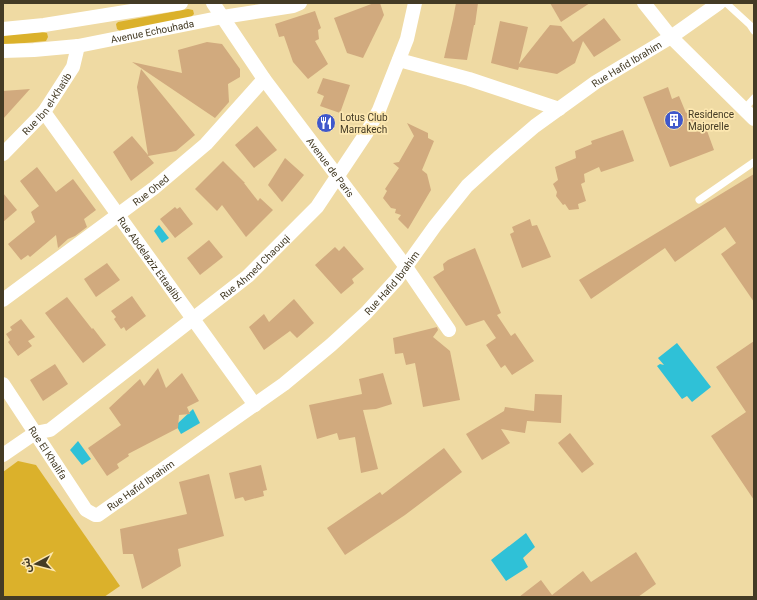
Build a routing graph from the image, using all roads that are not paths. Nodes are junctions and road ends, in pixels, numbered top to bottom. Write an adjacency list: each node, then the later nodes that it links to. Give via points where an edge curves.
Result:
1 (181, 3): 9 (street, via 44,26)
2 (212, 3): 8 (street, Avenue de Paris)
3 (300, 3): 8 (street, Avenue Echouhada)
4 (415, 3): 14 (street, Rue Ahmed Chaouqi, via 407,39)
5 (644, 3): 11 (street)
6 (719, 3): 11 (street, Rue Hafid Ibrahim)
7 (726, 3): 10 (lane)
8 (223, 17): 12 (street, Avenue Echouhada); 15 (street, Avenue de Paris)
9 (3, 29)
10 (754, 31)
11 (671, 37): 17 (street); 18 (street, Rue Hafid Ibrahim, via 596,82)
12 (78, 46): 13 (street, Avenue Echouhada); 19 (street, Rue Ibn el-Khatib, via 73,67)
13 (3, 51)
14 (399, 60): 18 (street, via 469,79); 23 (street, Rue Ahmed Chaouqi, via 379,110)
15 (264, 78): 23 (street, Avenue de Paris); 25 (street, Rue Ohed, via 206,144 154,188)
16 (754, 98): 17 (lane)
17 (744, 109): 20 (street)
18 (558, 110): 26 (street, Rue Hafid Ibrahim, via 535,126 467,186)
19 (44, 112): 21 (street, Rue Ibn el-Khatib); 25 (street, Rue Abdelaziz Ettaalibi)
20 (754, 119)
21 (3, 154)
22 (754, 162): 24 (lane)
23 (338, 177): 26 (street, Avenue de Paris); 28 (street, Rue Ahmed Chaouqi, via 317,207 248,276)
24 (699, 200)
25 (118, 214): 27 (street, Rue Ohed); 28 (street, Rue Abdelaziz Ettaalibi)
26 (406, 267): 29 (street, Avenue de Paris); 31 (street, Rue Hafid Ibrahim, via 366,313 331,345)
27 (3, 300)
28 (192, 319): 31 (street, Rue Abdelaziz Ettaalibi); 32 (street, Rue Ahmed Chaouqi, via 50,430)
29 (449, 330)
30 (3, 384): 32 (street, Rue El Khalifa)
31 (255, 405): 34 (street, Rue Hafid Ibrahim)
32 (35, 433): 33 (street, Rue Ahmed Chaouqi); 34 (street, Rue El Khalifa, via 86,510)
33 (3, 455)
34 (98, 515)

